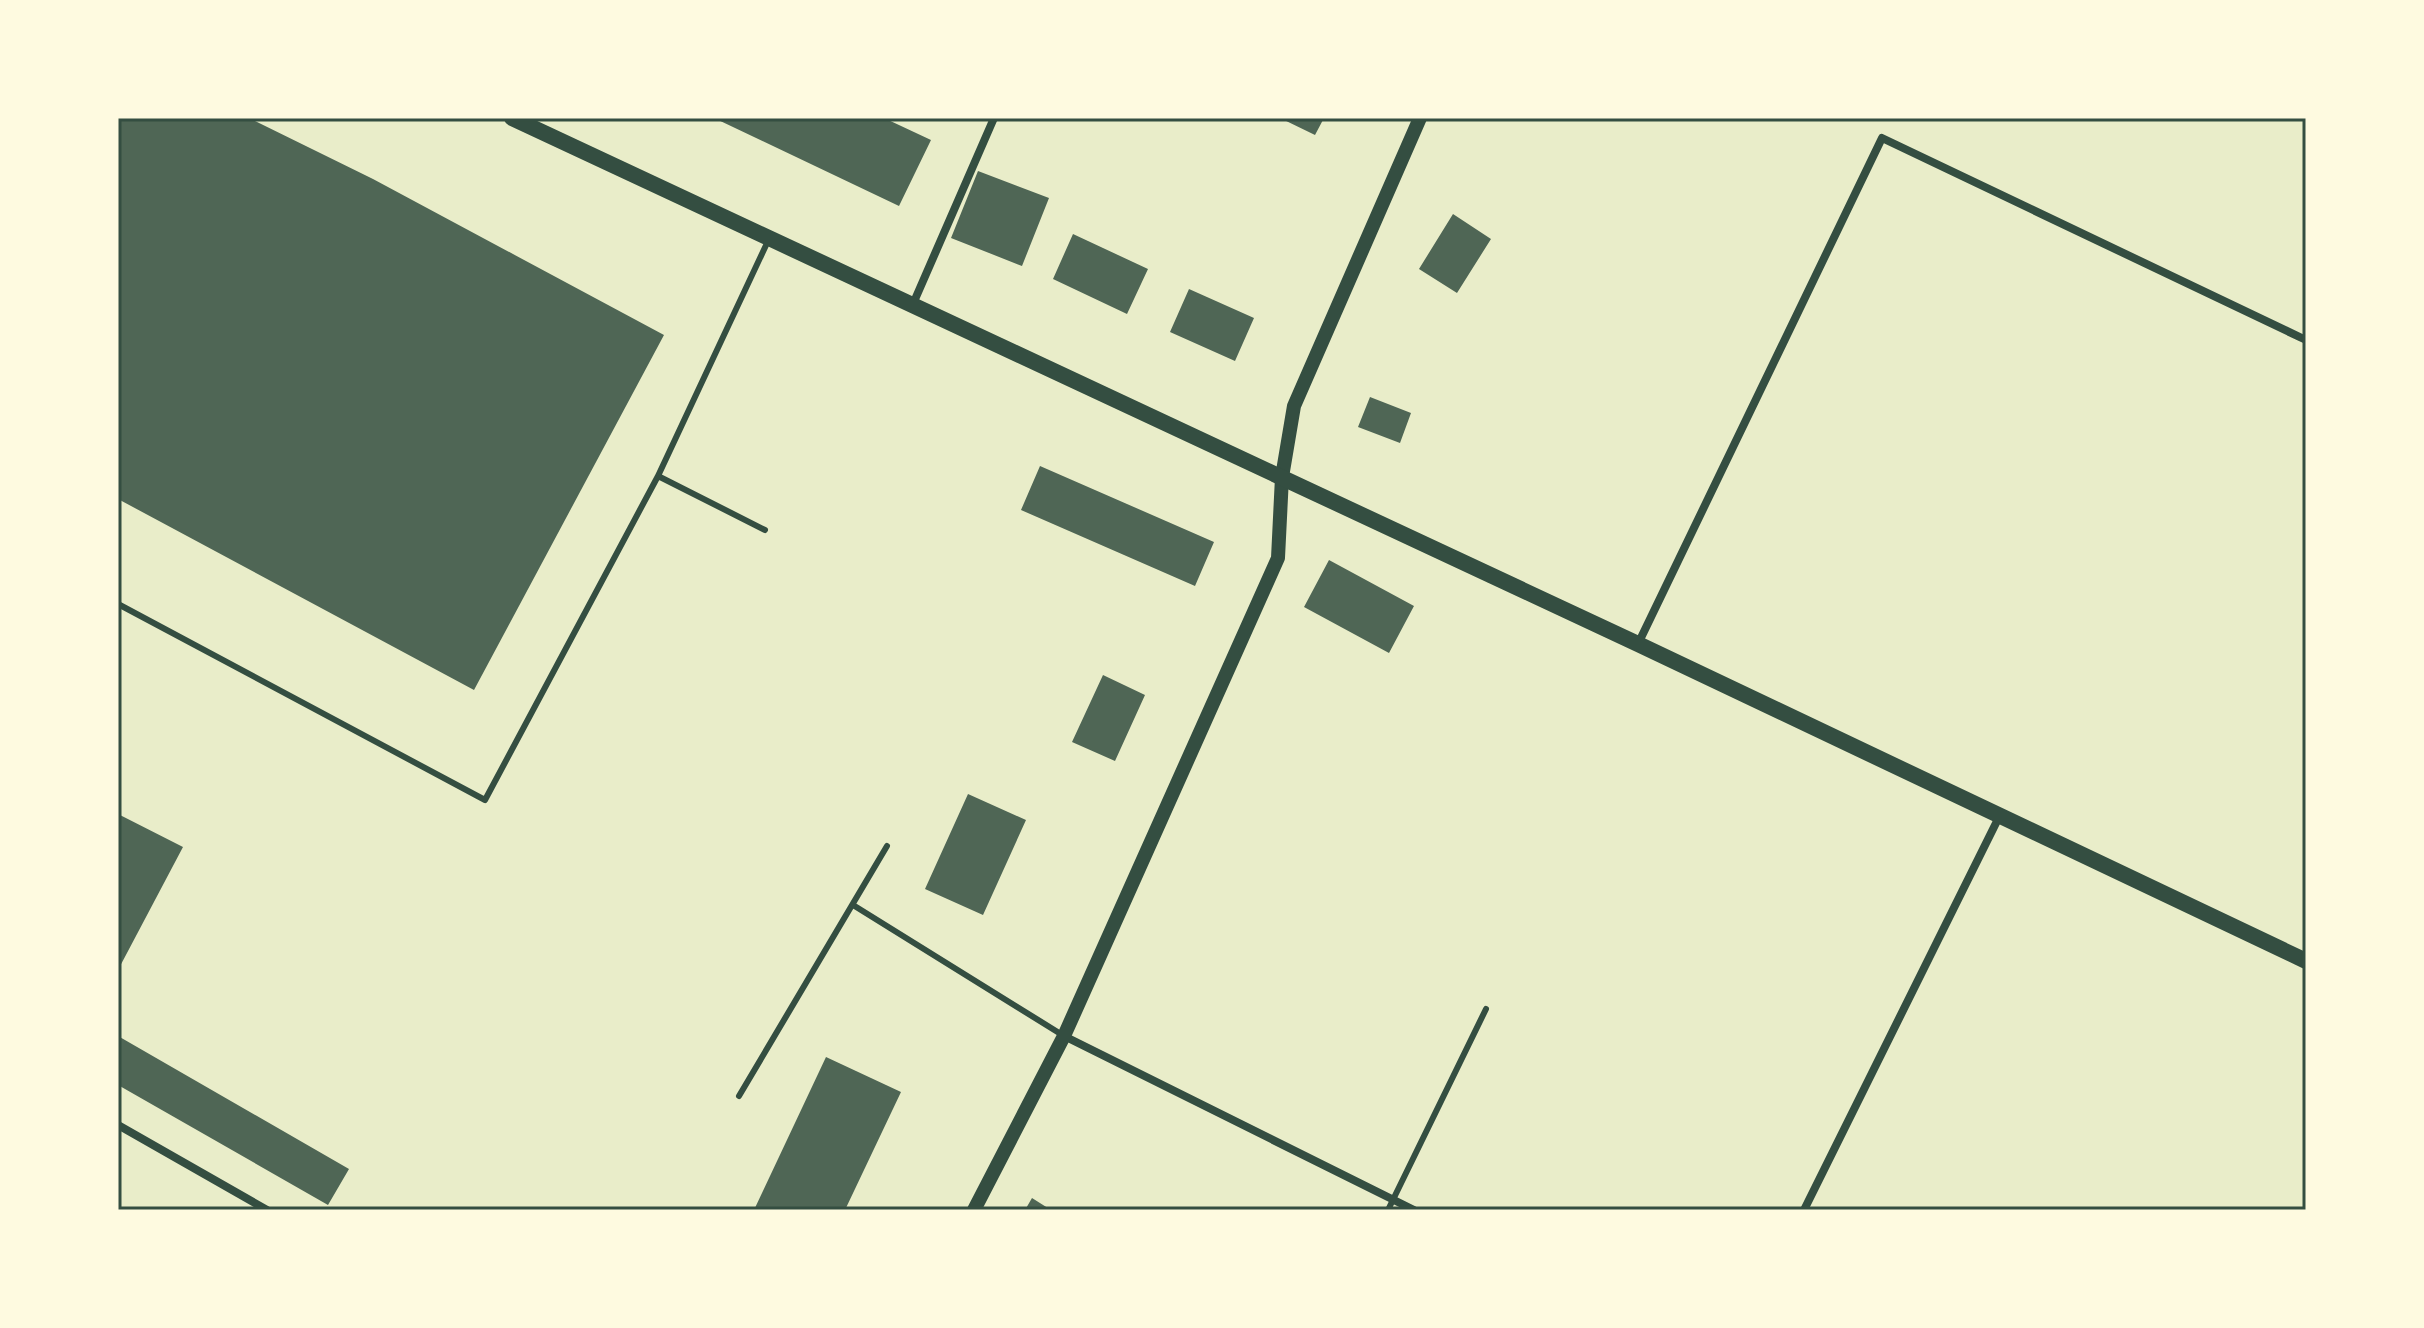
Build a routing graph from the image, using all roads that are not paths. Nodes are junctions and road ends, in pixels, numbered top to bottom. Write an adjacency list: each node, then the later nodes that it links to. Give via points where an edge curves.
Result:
1 (512, 118): 4 (main road)
2 (994, 118): 5 (street)
3 (1420, 118): 8 (street, via 1294,406)
4 (770, 236): 5 (main road); 7 (lane)
5 (913, 304): 8 (main road)
6 (2306, 340): 11 (street, via 1882,138)
7 (658, 476): 9 (lane); 10 (lane, via 485,800)
8 (1282, 477): 11 (main road); 17 (street, via 1278,558)
9 (765, 530)
10 (118, 604)
11 (1638, 644): 12 (main road)
12 (1999, 817): 15 (main road); 25 (street)
13 (887, 846): 14 (lane)
14 (853, 905): 17 (lane); 18 (lane)
15 (2306, 961)
16 (1486, 1009): 20 (lane)
17 (1064, 1036): 20 (street); 22 (street)
18 (739, 1096)
19 (118, 1125): 21 (street)
20 (1392, 1200): 23 (lane); 24 (street)
21 (267, 1210)
22 (974, 1210)
23 (1388, 1210)
24 (1414, 1210)
25 (1804, 1210)

